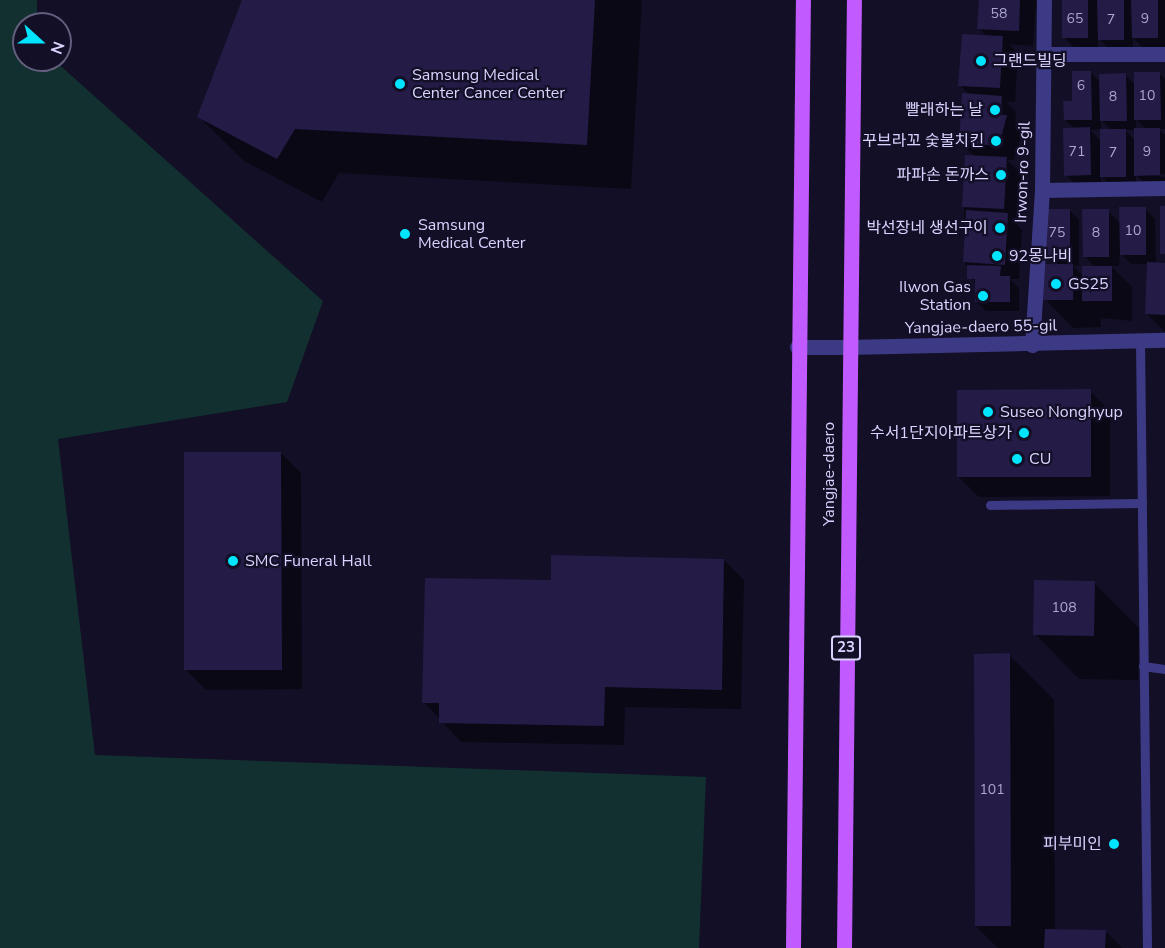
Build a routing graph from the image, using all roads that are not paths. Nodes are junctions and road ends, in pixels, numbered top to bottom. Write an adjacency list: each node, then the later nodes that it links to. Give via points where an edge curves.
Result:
1 (803, 0): 11 (main road, Yangjae-daero)
2 (854, 0): 12 (main road, Yangjae-daero / 23)
3 (1044, 0): 4 (street, Irwon-ro 9-gil)
4 (1044, 54): 5 (street); 7 (street, Irwon-ro 9-gil)
5 (1165, 54)
6 (1165, 188): 7 (street)
7 (1042, 190): 10 (street, Irwon-ro 9-gil)
8 (1165, 340): 9 (street, Yangjae-daero 55-gil)
9 (1140, 341): 10 (street, Yangjae-daero 55-gil); 13 (lane)
10 (1032, 345): 12 (street, Yangjae-daero 55-gil)
11 (797, 347): 12 (street, Yangjae-daero 55-gil); 17 (main road, Yangjae-daero)
12 (848, 347): 18 (main road, Yangjae-daero / 23)
13 (1142, 503): 14 (lane); 15 (lane)
14 (990, 504)
15 (1143, 666): 16 (lane); 19 (lane)
16 (1165, 669)
17 (793, 948)
18 (844, 948)
19 (1147, 948)

